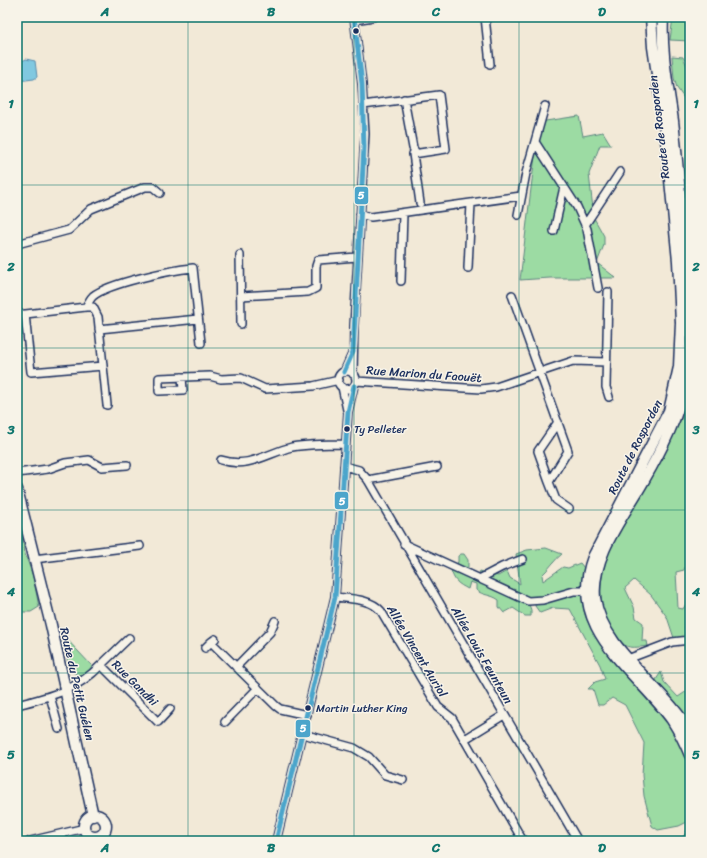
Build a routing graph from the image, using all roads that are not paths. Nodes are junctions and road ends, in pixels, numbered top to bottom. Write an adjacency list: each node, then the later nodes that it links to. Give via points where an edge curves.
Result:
1 (373, 17): 5 (street)
2 (485, 17): 6 (street)
3 (651, 17): 67 (main road, Route de Rosporden, via 678,253 681,323 679,367 669,411 598,547 588,573)
4 (663, 17): 67 (main road, Route de Rosporden, via 665,71 673,120 688,277 690,333 687,377 669,433 603,554)
5 (354, 18): 8 (street)
6 (490, 64)
7 (407, 99): 8 (street); 11 (street); 11 (street, via 438,95 446,149)
8 (363, 105): 19 (street, via 364,160)
9 (545, 106): 10 (street)
10 (535, 142): 13 (street); 15 (street)
11 (415, 154): 16 (street)
12 (620, 172): 21 (street)
13 (564, 187): 21 (street); 22 (street)
14 (160, 193): 23 (street, via 153,187 145,187 91,209 69,230)
15 (521, 196): 17 (street); 20 (street)
16 (420, 202)
17 (471, 203): 18 (street); 26 (street)
18 (403, 213): 19 (street, via 371,217); 27 (street)
19 (360, 214): 25 (street)
20 (518, 215)
21 (585, 224): 28 (street)
22 (554, 231)
23 (17, 244)
24 (240, 255): 31 (street)
25 (357, 257): 31 (street, via 318,260 316,288 308,292); 39 (street)
26 (468, 268)
27 (402, 281)
28 (598, 288)
29 (608, 292): 40 (street)
30 (512, 295): 42 (street)
31 (241, 296): 36 (street)
32 (86, 307): 33 (street); 35 (street, via 95,295 119,284 192,268); 37 (street, via 91,306 95,309)
33 (25, 314): 34 (street); 41 (street, via 31,372)
34 (17, 315)
35 (198, 319): 37 (street); 38 (street)
36 (241, 324)
37 (99, 329): 41 (street)
38 (201, 343)
39 (353, 352): 43 (street); 46 (street)
40 (606, 362): 42 (street, Rue Marion du Faouët, via 573,361); 48 (street, via 606,387)
41 (103, 366): 49 (street)
42 (539, 371): 46 (street, Rue Marion du Faouët, via 496,387 481,389); 51 (street)
43 (344, 372): 45 (street); 46 (street)
44 (182, 377): 45 (street, via 240,378 265,389 313,386)
45 (339, 380): 47 (street)
46 (354, 380): 47 (street, via 349,389); 50 (street)
47 (342, 387): 50 (street)
48 (609, 396)
49 (107, 405)
50 (348, 412): 52 (street)
51 (558, 422): 59 (street, via 568,451); 59 (street, via 538,451)
52 (345, 444): 53 (street, via 288,448 243,463); 55 (street)
53 (221, 460)
54 (127, 464): 57 (street, via 102,467 89,460)
55 (344, 466): 58 (street, Allée Louis Feunteun, via 359,470); 68 (street)
56 (437, 467): 58 (street)
57 (17, 473)
58 (368, 480): 62 (street, Allée Louis Feunteun)
59 (549, 482): 61 (street, via 556,500)
60 (17, 489): 64 (main road, Route du Petit Guélen)
61 (569, 509)
62 (404, 544): 66 (street); 82 (street, Allée Louis Feunteun)
63 (140, 546): 64 (street)
64 (34, 559): 77 (main road, Route du Petit Guélen)
65 (523, 559): 66 (street)
66 (481, 578): 67 (street, via 528,601 543,600 574,591)
67 (591, 591): 73 (main road, Route de Rosporden, via 600,617)
68 (335, 597): 81 (street); 87 (street, Allée Vincent Auriol, via 370,603 378,608 438,707 452,718)
69 (275, 621): 75 (street, via 270,632)
70 (129, 638): 74 (street, Rue Gandhi)
71 (690, 640): 73 (street, via 672,642)
72 (205, 648): 75 (street, via 213,640)
73 (625, 660): 85 (main road, Route de Rosporden, via 676,712); 88 (main road, Route de Rosporden, via 672,720)
74 (101, 665): 77 (street, Rue Gandhi, via 86,679); 80 (street, Rue Gandhi, via 158,722)
75 (236, 667): 76 (street)
76 (258, 688): 81 (street, via 280,709); 83 (street)
77 (65, 690): 78 (street, Rue Gandhi); 90 (main road, Route du Petit Guélen)
78 (50, 696): 79 (street, Rue Gandhi); 84 (street)
79 (17, 705)
80 (170, 709)
81 (307, 715): 86 (street)
82 (504, 715): 87 (street); 96 (street, Allée Louis Feunteun)
83 (225, 722)
84 (59, 729)
85 (690, 732)
86 (302, 734): 89 (street, via 354,748 369,757 385,775); 94 (street)
87 (465, 739): 95 (street, Allée Vincent Auriol)
88 (690, 755)
89 (403, 780)
90 (93, 816): 91 (main road, via 86,820); 92 (main road, via 101,817 106,824)
91 (85, 828): 92 (main road, via 90,835); 93 (street)
92 (98, 839)
93 (30, 841)
94 (276, 841)
95 (523, 841)
96 (578, 841)

